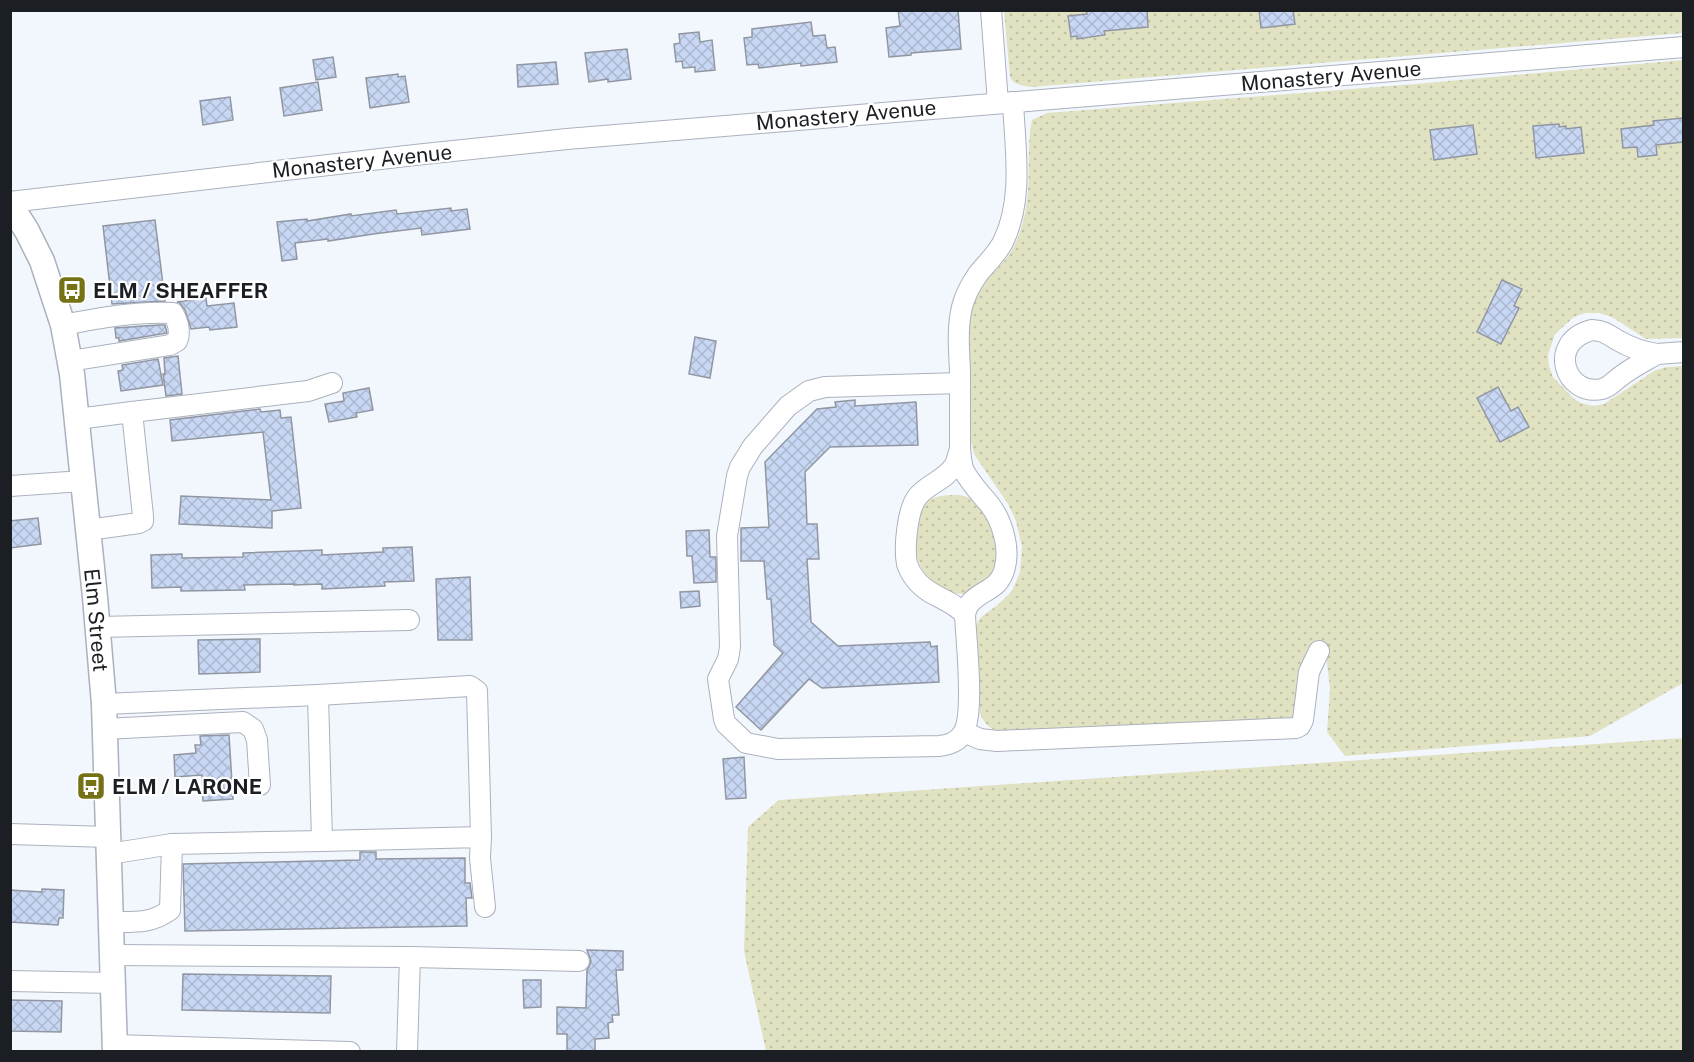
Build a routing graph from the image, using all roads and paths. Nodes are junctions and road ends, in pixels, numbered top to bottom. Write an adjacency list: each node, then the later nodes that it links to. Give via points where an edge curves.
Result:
1 (991, 10): 3 (street)
2 (1683, 47): 3 (street, Monastery Avenue)
3 (1005, 103): 4 (street, Monastery Avenue, via 510,144); 10 (street, via 1017,181 1015,205 1004,242 976,276 963,304 959,329)
4 (10, 203): 5 (main road, Elm Street, via 42,261)
5 (63, 325): 8 (main road, Elm Street); 8 (street, via 158,312 173,313 177,319 179,337 171,345)
6 (1683, 352): 7 (street)
7 (1657, 354)
8 (70, 361): 12 (main road, Elm Street)
9 (332, 383): 11 (street, via 308,391)
10 (960, 383): 13 (street); 24 (street, via 817,389 788,406 761,437 740,467 727,528 730,647 718,685 726,724 750,745 778,749 939,746 951,744)
11 (132, 412): 12 (street); 16 (street, via 143,521)
12 (77, 419): 14 (main road, Elm Street)
13 (960, 449): 17 (street, via 966,474 999,520 1006,549 1002,577 972,600); 17 (street, via 955,465 922,491 913,504 906,554 917,582 959,607)
14 (83, 481): 15 (street); 16 (main road, Elm Street)
15 (10, 486)
16 (88, 530): 19 (main road, Elm Street)
17 (965, 615): 24 (street, via 970,712)
18 (409, 620): 19 (street)
19 (98, 627): 22 (main road, Elm Street)
20 (1319, 651): 24 (street, via 1309,672 1303,720 1296,728 997,741)
21 (318, 695): 22 (street); 27 (street, via 470,686 477,691); 28 (street)
22 (104, 704): 23 (main road, Elm Street)
23 (104, 729): 25 (street, via 243,722 253,729 257,740); 30 (main road, Elm Street)
24 (964, 732)
25 (260, 785)
26 (10, 834): 30 (street)
27 (481, 837): 28 (street); 31 (street)
28 (322, 841): 29 (street)
29 (172, 844): 30 (street); 32 (street, via 170,910 143,922)
30 (108, 845): 32 (main road, Elm Street)
31 (485, 906)
32 (111, 922): 33 (main road, Elm Street)
33 (112, 955): 34 (street); 37 (main road, Elm Street)
34 (410, 957): 35 (street); 40 (street)
35 (579, 961)
36 (10, 981): 37 (street)
37 (113, 983): 38 (main road, Elm Street)
38 (115, 1048): 39 (street)
39 (350, 1052)
40 (407, 1052)

